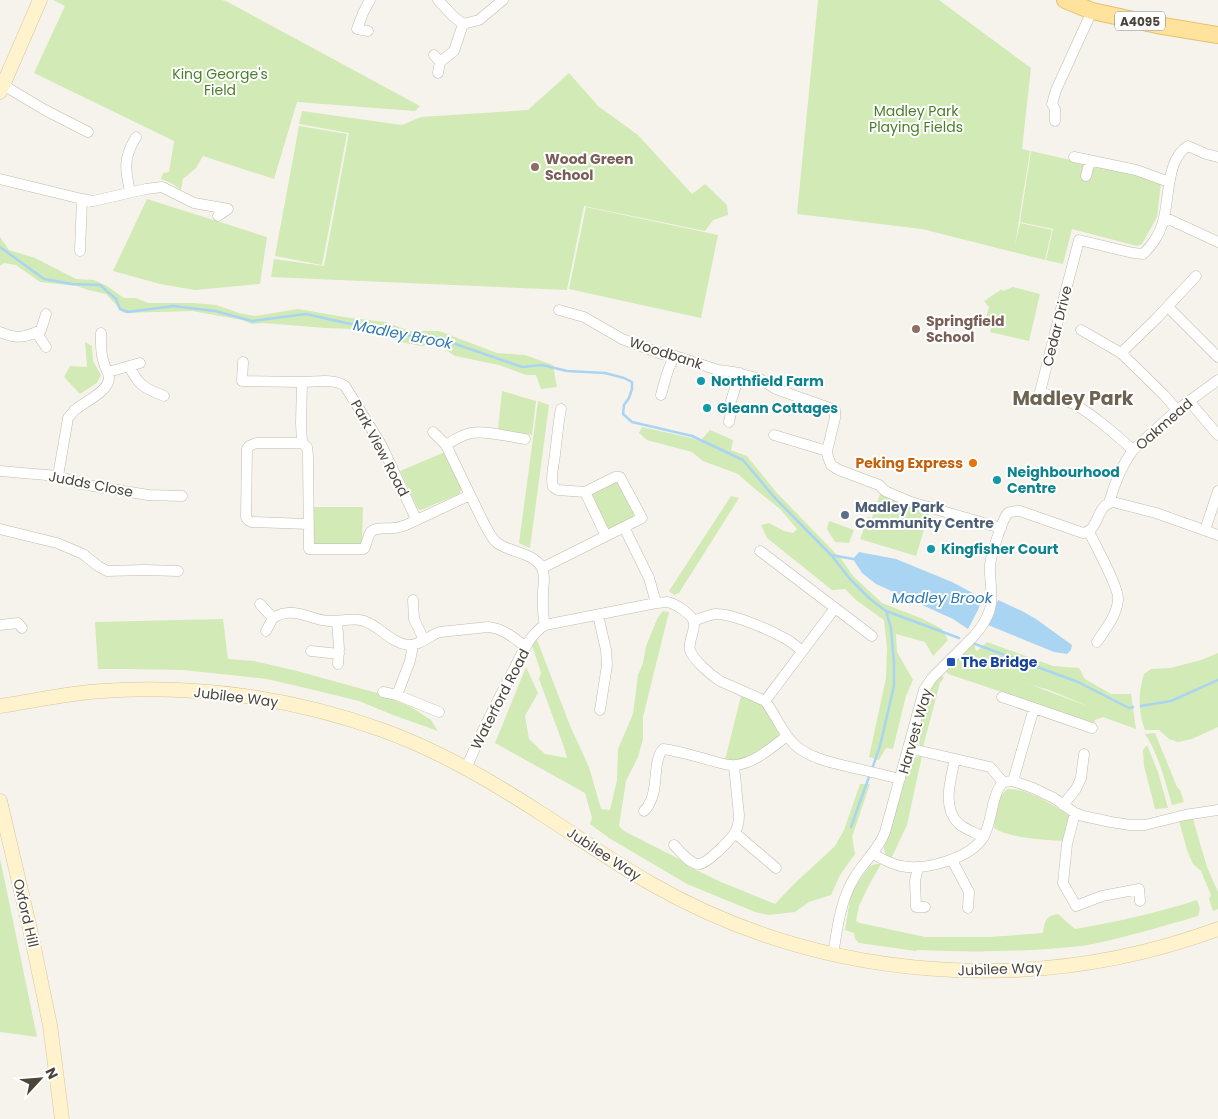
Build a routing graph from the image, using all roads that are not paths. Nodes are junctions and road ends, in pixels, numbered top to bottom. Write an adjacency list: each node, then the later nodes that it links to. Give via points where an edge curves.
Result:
1 (40, 0): 11 (street)
2 (370, 0): 8 (street, via 357,29)
3 (438, 0): 7 (street)
4 (503, 0): 7 (street, via 479,20)
5 (1065, 0): 6 (main road, A4095)
6 (1092, 11): 9 (main road, A4095); 12 (street, via 1056,90 1052,104 1056,109)
7 (463, 24): 10 (street, via 454,51 437,58)
8 (368, 31)
9 (1218, 35)
10 (438, 73)
11 (1, 88): 13 (street)
12 (1055, 121)
13 (88, 132)
14 (136, 137): 21 (street, via 126,160)
15 (1074, 157): 17 (street)
16 (1218, 157): 20 (street, via 1188,146 1177,158)
17 (1090, 161): 18 (street); 20 (street, via 1136,170)
18 (1086, 176)
19 (0, 179): 22 (street)
20 (1169, 182): 24 (street)
21 (130, 192): 22 (street, via 93,200); 23 (street, via 162,187 194,203 228,209)
22 (82, 199): 26 (street)
23 (218, 216)
24 (1164, 217): 25 (street); 58 (street, Cedar Drive, via 1155,238 1143,254 1079,240 1040,392 1076,406)
25 (1218, 242)
26 (80, 251)
27 (1196, 276): 28 (street)
28 (1168, 307): 36 (street); 38 (street)
29 (559, 310): 37 (street, Woodbank, via 584,317 622,339)
30 (46, 314): 33 (street, via 41,330)
31 (1081, 330): 36 (street)
32 (0, 332): 33 (street, via 18,337)
33 (36, 332): 35 (street)
34 (101, 332): 42 (street, via 101,352)
35 (46, 346)
36 (1120, 353): 50 (street)
37 (675, 356): 43 (street, Woodbank, via 718,370); 46 (street, via 666,372)
38 (1218, 357)
39 (242, 362): 45 (street, via 242,384)
40 (140, 363): 41 (street)
41 (129, 366): 42 (street); 47 (street, via 146,389)
42 (108, 372): 61 (street, via 109,380 104,388 68,418)
43 (740, 373): 51 (street); 59 (street, Woodbank, via 835,410)
44 (1218, 380): 48 (street, Oakmead)
45 (302, 382): 56 (street); 67 (street, Park View Road, via 333,382 345,386 382,446)
46 (661, 395)
47 (164, 396)
48 (1189, 401): 50 (street, Oakmead); 54 (street)
49 (561, 409): 63 (street, via 553,487)
50 (1177, 410): 58 (street, Oakmead)
51 (728, 422)
52 (433, 432): 57 (street)
53 (774, 435): 59 (street)
54 (1218, 436)
55 (525, 439): 57 (street, via 473,433)
56 (302, 443): 68 (street, via 308,447); 68 (street, via 256,443 249,446 246,517 252,522)
57 (446, 445): 64 (street)
58 (1133, 450): 66 (street, Oakmead)
59 (827, 451): 70 (street, via 831,465 879,485 885,491 911,502)
60 (0, 470): 61 (street, Judds Close)
61 (58, 476): 65 (street, Judds Close, via 80,484 148,495)
62 (1218, 491): 72 (street)
63 (584, 492): 69 (street, via 620,477 642,518); 75 (street)
64 (470, 495): 67 (street); 77 (street, via 494,541 537,561)
65 (182, 496)
66 (1109, 503): 72 (street, via 1156,513); 73 (street, via 1099,513)
67 (416, 519): 68 (street, via 395,528 371,532 366,546 356,549 309,549)
68 (308, 524)
69 (624, 527): 75 (street); 80 (street, via 649,578)
70 (1000, 528): 73 (street, Harvest Way, via 1009,513 1020,511 1083,533); 108 (street, Harvest Way, via 990,564 992,595 987,616 974,636 928,684)
71 (0, 529): 78 (street, via 57,543 83,554 107,571)
72 (1205, 530): 74 (street)
73 (1089, 532): 93 (street, via 1118,600 1112,618)
74 (1218, 535)
75 (606, 536): 77 (street)
76 (760, 551): 82 (street)
77 (542, 568): 88 (street)
78 (178, 571)
79 (413, 600): 92 (street, via 414,619)
80 (656, 603): 83 (street); 86 (street, via 671,603)
81 (260, 604): 84 (street)
82 (835, 608): 91 (street); 97 (street)
83 (598, 615): 88 (street); 104 (street, via 607,665)
84 (273, 618): 85 (street, via 278,614 296,613); 90 (street)
85 (337, 621): 94 (street, via 363,621 386,636); 96 (street, via 338,659)
86 (694, 621): 97 (street, via 716,614 740,619 777,634); 101 (street, via 690,645 692,655 720,681)
87 (0, 625): 89 (street, via 18,623)
88 (545, 625): 95 (street, Waterford Road)
89 (22, 628)
90 (266, 630)
91 (872, 636)
92 (424, 640): 94 (street); 95 (street, via 440,632 494,627)
93 (1097, 642)
94 (413, 645): 99 (street)
95 (526, 647): 112 (street, Waterford Road)
96 (311, 651)
97 (802, 651): 101 (street)
98 (383, 692): 99 (street)
99 (397, 696): 105 (street)
100 (1002, 697): 103 (street)
101 (765, 701): 107 (street)
102 (0, 706): 112 (street, Jubilee Way, via 104,691 173,690 232,694 288,703 357,721 408,740)
103 (1034, 708): 106 (street); 114 (street)
104 (600, 710)
105 (439, 712)
106 (1092, 728)
107 (787, 736): 111 (street, via 750,761); 113 (street, via 796,746 818,758)
108 (908, 748): 110 (street); 113 (street, Harvest Way)
109 (1084, 754): 116 (street, via 1081,778)
110 (955, 759): 114 (street, via 990,768); 121 (street, via 949,788 952,815 960,825)
111 (734, 766): 118 (street, via 663,749 659,754 650,803); 120 (street, via 739,815)
112 (466, 769): 131 (street, Jubilee Way, via 527,804 654,886 708,913 763,934)
113 (900, 779): 123 (street, Harvest Way, via 885,832)
114 (1008, 781): 116 (street, via 1042,792); 121 (street, via 998,791)
115 (0, 801): 132 (street, Oxford Hill, via 50,1025)
116 (1063, 805): 119 (street)
117 (1218, 810): 119 (street, via 1145,825 1100,821)
118 (644, 811)
119 (1075, 813): 127 (street, via 1067,844 1063,883 1076,906 1102,896 1139,889)
120 (735, 833): 122 (street, via 701,864 692,863); 126 (street)
121 (983, 837): 124 (street)
122 (674, 845)
123 (873, 854): 125 (street, via 896,865); 131 (street, Harvest Way, via 846,894)
124 (952, 860): 125 (street); 129 (street, via 969,892)
125 (918, 867): 128 (street, via 916,908)
126 (776, 868)
127 (1140, 901)
128 (925, 907)
129 (968, 908)
130 (1218, 929): 131 (street, Jubilee Way, via 1114,958 1035,969 925,969)
131 (833, 954)
132 (62, 1119)

